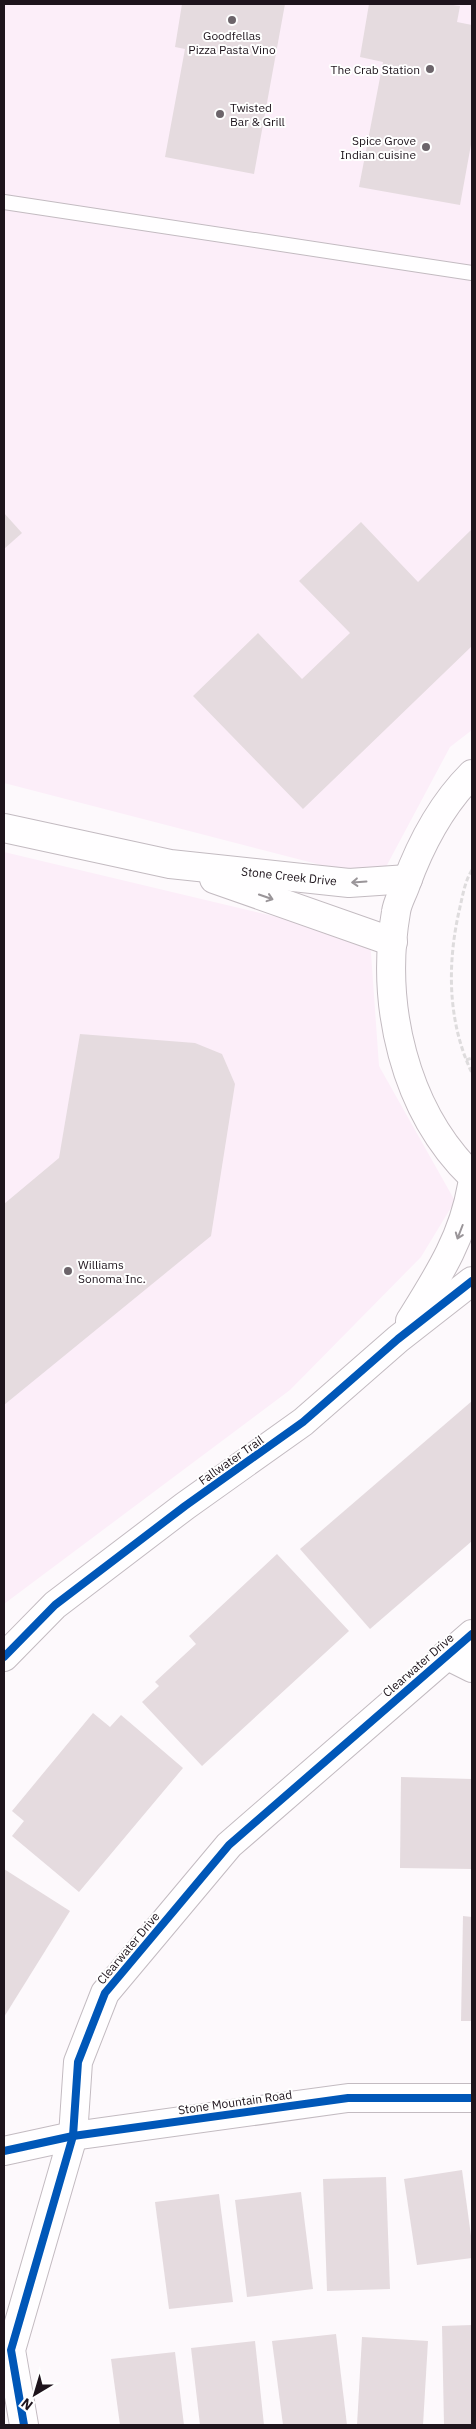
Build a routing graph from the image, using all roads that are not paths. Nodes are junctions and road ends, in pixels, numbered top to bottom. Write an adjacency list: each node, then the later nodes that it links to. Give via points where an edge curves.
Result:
1 (4, 202): 2 (lane)
2 (472, 273)
3 (472, 774): 6 (street, via 454,793 424,841)
4 (4, 828): 5 (street, Stone Creek Drive)
5 (170, 864): 6 (street, Stone Creek Drive, one-way to 5, via 349,883); 7 (street, Stone Creek Drive, one-way to 7)
6 (408, 879): 7 (street, via 396,911)
7 (393, 942): 8 (street, via 391,977 399,1044 422,1106 458,1162)
8 (472, 1176)
9 (472, 1185): 11 (street, Fallwater Trail, one-way to 11, via 467,1214 455,1245)
10 (472, 1282): 11 (street, Fallwater Trail)
11 (398, 1339): 14 (street, Fallwater Trail, via 303,1422 55,1605)
12 (472, 1634): 13 (street, Clearwater Drive)
13 (446, 1655): 15 (street); 17 (street, Clearwater Drive, via 229,1845 105,1993 78,2062)
14 (4, 1657)
15 (472, 1668)
16 (472, 2098): 17 (street, Stone Mountain Road, via 348,2098)
17 (72, 2136): 18 (street, Stone Mountain Road); 19 (street, Clearwater Drive, via 11,2350)
18 (4, 2151)
19 (24, 2425)

